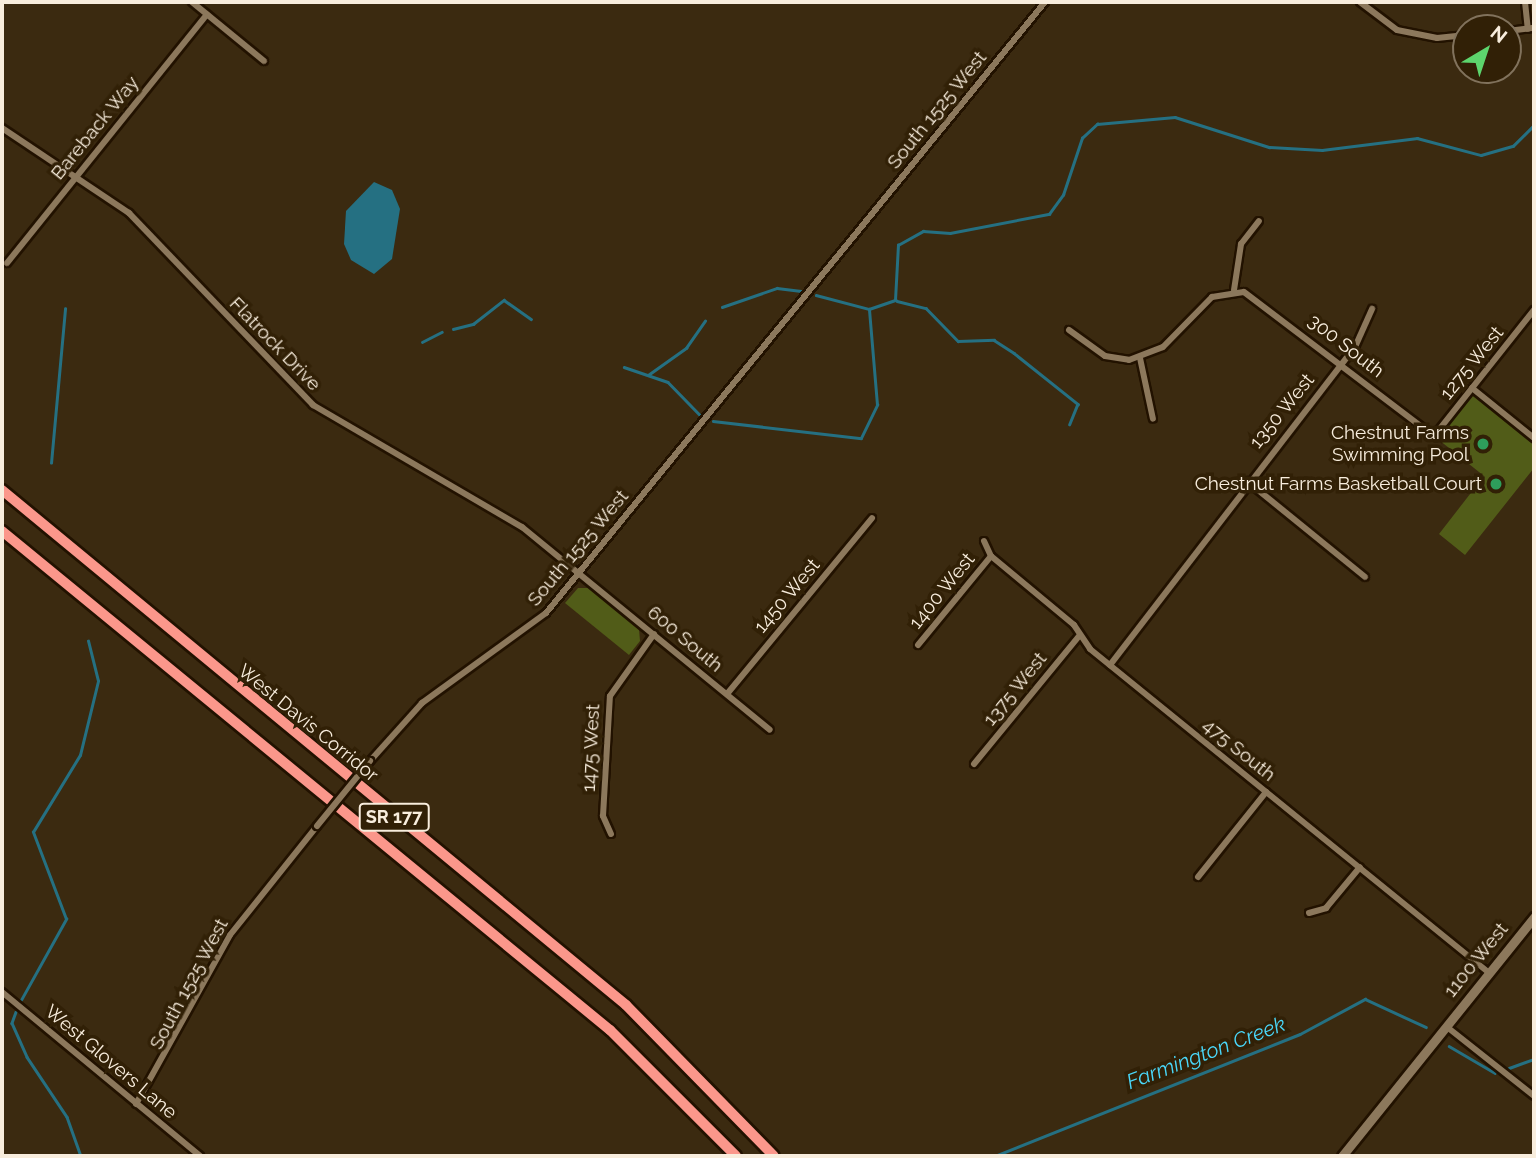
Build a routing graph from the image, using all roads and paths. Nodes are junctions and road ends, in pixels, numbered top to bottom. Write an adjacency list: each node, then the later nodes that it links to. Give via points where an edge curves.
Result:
1 (192, 2): 5 (street)
2 (1045, 2): 29 (street, South 1525 West)
3 (1360, 2): 7 (street, via 1397,30)
4 (1525, 2): 6 (street)
5 (207, 14): 8 (street); 10 (street, Bareback Way)
6 (1531, 28)
7 (1452, 36)
8 (264, 61)
9 (2, 128): 10 (street, Flatrock Drive)
10 (78, 176): 12 (street, Bareback Way); 29 (street, Flatrock Drive, via 143,226 313,405 511,519)
11 (1259, 221): 13 (street, via 1241,244)
12 (7, 263)
13 (1234, 290): 17 (street, via 1203,302 1170,342); 18 (street, 300 South, via 1266,303)
14 (1372, 309): 18 (street, 1350 West, via 1364,334)
15 (1534, 310): 19 (street, 1275 West)
16 (1069, 330): 17 (street, via 1105,356)
17 (1139, 358): 20 (street)
18 (1342, 363): 21 (street, 300 South); 23 (street, 1350 West)
19 (1472, 388): 21 (street, 1275 West); 22 (street)
20 (1153, 419)
21 (1434, 436)
22 (1534, 438)
23 (1247, 481): 30 (street); 34 (street, 1350 West, via 1195,559)
24 (2, 490): 51 (highway, West Davis Corridor / SR 177, via 626,1005)
25 (872, 519): 35 (street, 1450 West)
26 (2, 531): 50 (highway, SR 177, via 610,1030)
27 (984, 541): 28 (street, 475 South)
28 (991, 556): 32 (street, 475 South); 33 (street, 1400 West)
29 (579, 572): 31 (street, 600 South); 48 (street, South 1525 West, bridge, via 528,631 422,703 370,761 230,935)
30 (1364, 577)
31 (654, 634): 35 (street, 600 South); 39 (street, 1475 West, via 610,696 603,816)
32 (1080, 635): 34 (street, 475 South); 37 (street, 1375 West)
33 (918, 645)
34 (1110, 665): 38 (street, 475 South)
35 (727, 694): 36 (street, 600 South)
36 (770, 730)
37 (974, 764)
38 (1266, 792): 40 (street, 475 South); 41 (street)
39 (611, 834)
40 (1360, 867): 42 (street, via 1326,908); 44 (street, 475 South)
41 (1198, 877)
42 (1310, 913)
43 (1534, 917): 44 (street, 1100 West)
44 (1488, 972): 46 (street, 1100 West)
45 (2, 992): 48 (street, West Glovers Lane)
46 (1447, 1027): 47 (street); 52 (street, 1100 West)
47 (1534, 1096)
48 (136, 1104): 49 (street, West Glovers Lane)
49 (200, 1156)
50 (736, 1156)
51 (774, 1156)
52 (1342, 1156)

